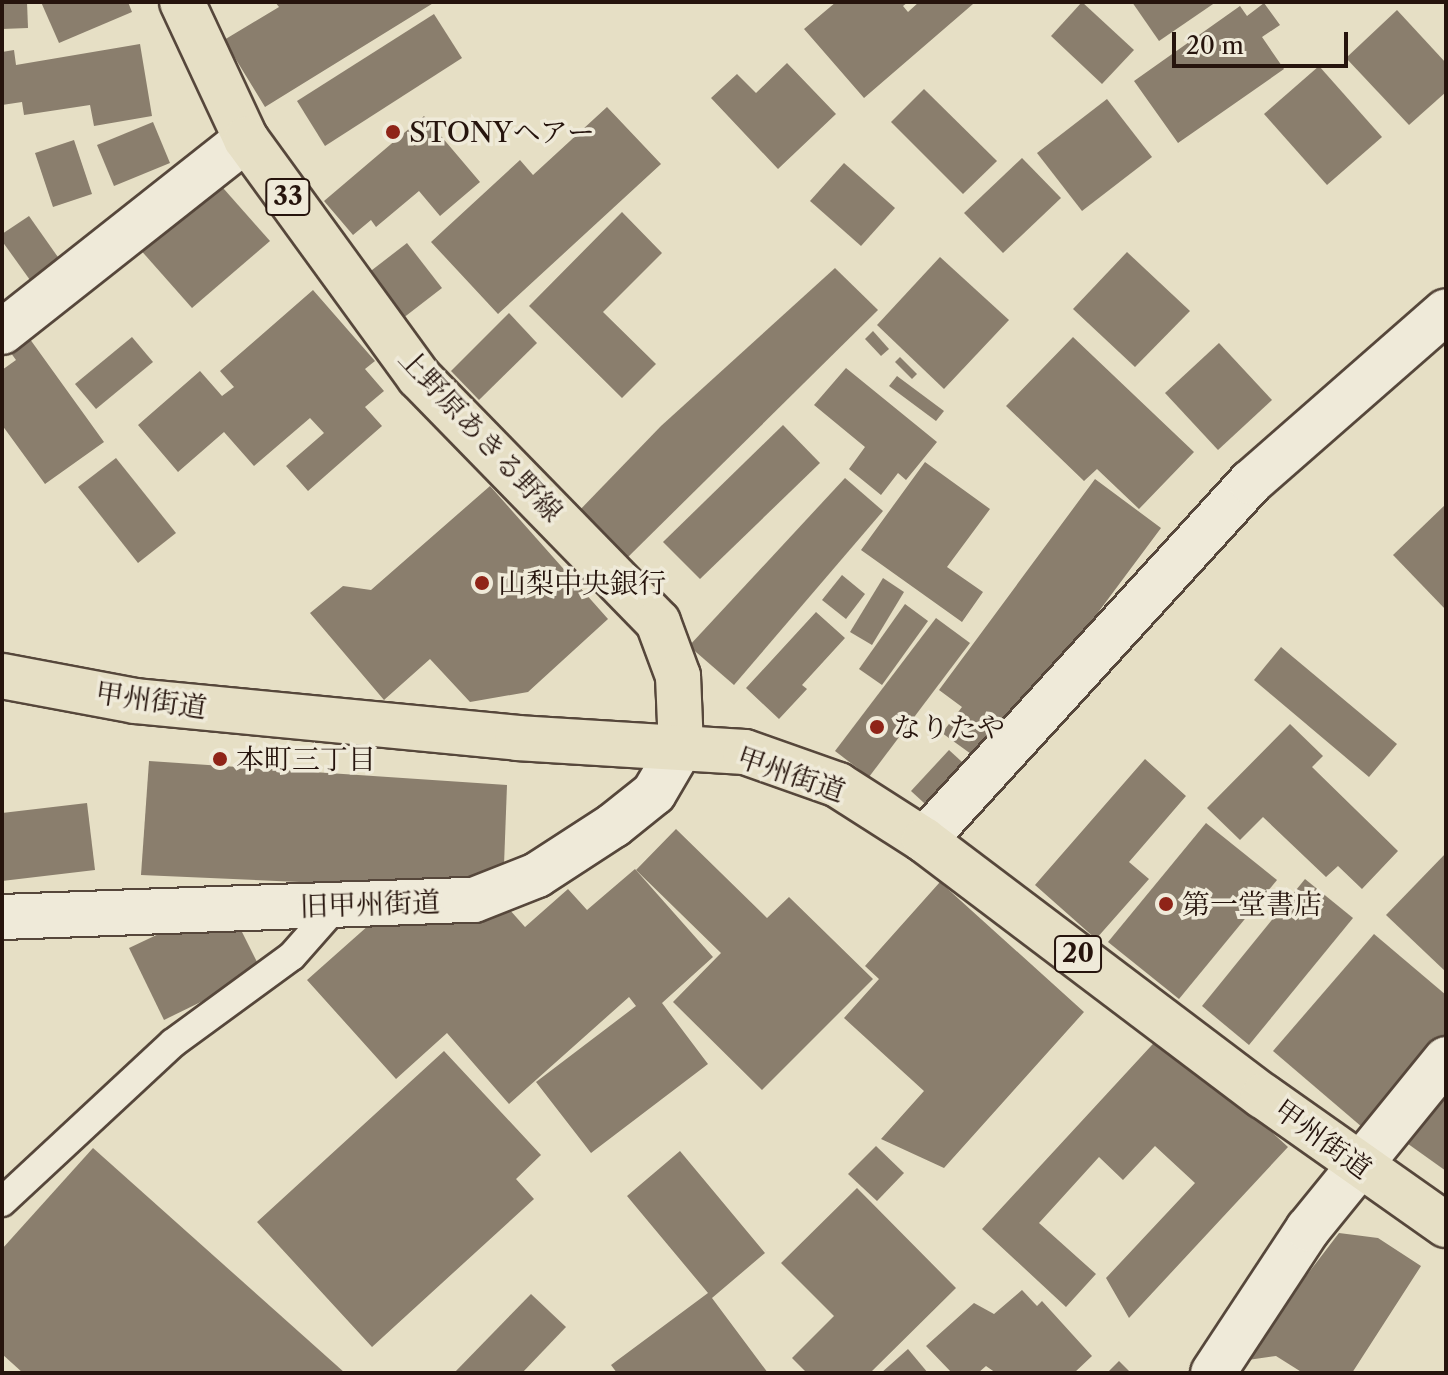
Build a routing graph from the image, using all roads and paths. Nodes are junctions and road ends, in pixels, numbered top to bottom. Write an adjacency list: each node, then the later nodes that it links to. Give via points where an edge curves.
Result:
1 (182, 2): 2 (main road, 上野原あきる野線 / 33)
2 (246, 139): 4 (street); 6 (main road, 上野原あきる野線 / 33, via 419,377 658,622 678,676)
3 (1446, 311): 7 (street, via 1251,482)
4 (2, 332)
5 (2, 676): 6 (main road, 甲州街道 / 20, via 135,701 545,740)
6 (681, 747): 7 (main road, 甲州街道 / 20, via 745,752 838,785); 8 (street, 旧甲州街道, via 654,793 537,875 474,900)
7 (924, 840): 11 (main road, 甲州街道 / 20)
8 (337, 905): 9 (street, 旧甲州街道); 12 (lane, via 292,956 173,1043)
9 (2, 917)
10 (1446, 1059): 11 (street)
11 (1358, 1164): 13 (main road, 甲州街道 / 20); 14 (street)
12 (2, 1202)
13 (1446, 1225)
14 (1213, 1373)

